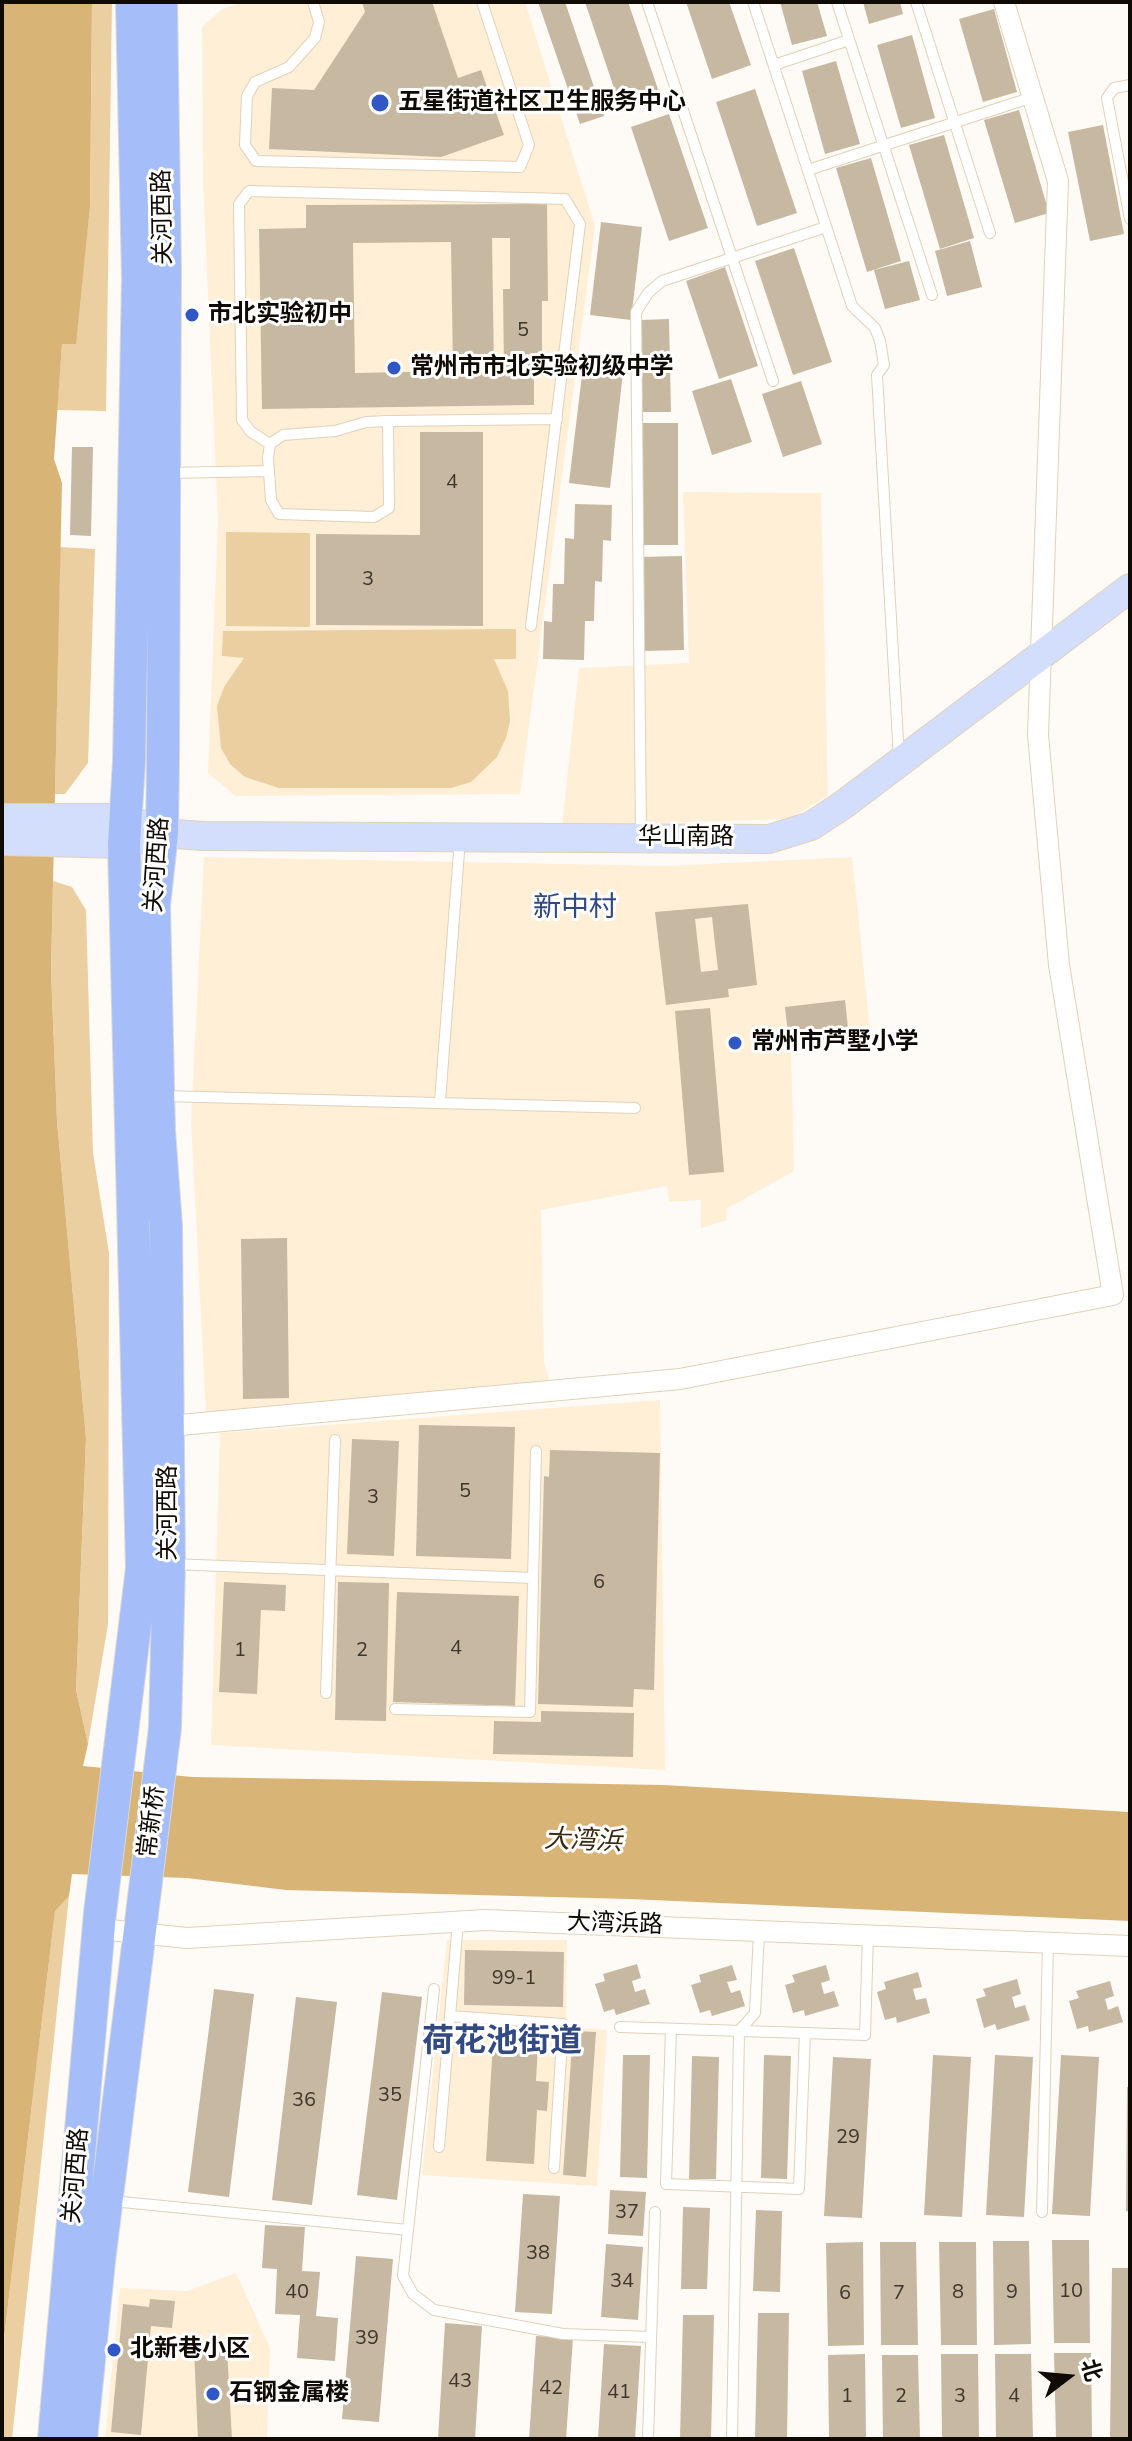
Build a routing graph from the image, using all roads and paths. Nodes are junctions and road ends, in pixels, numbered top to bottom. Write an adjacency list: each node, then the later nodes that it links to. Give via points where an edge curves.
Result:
1 (313, 2): 2 (lane, via 319,22 315,38 289,67 255,82 247,96 245,145 256,161 520,167 529,145)
2 (482, 2)
3 (647, 2): 19 (lane)
4 (753, 2): 10 (lane)
5 (837, 2): 9 (lane)
6 (916, 2): 13 (lane)
7 (1004, 2): 12 (street)
8 (150, 5): 26 (main road, 关河西路); 33 (main road, 关河西路)
9 (849, 40): 10 (lane); 14 (lane)
10 (774, 65): 15 (lane)
11 (1130, 85): 16 (lane, via 1114,88 1107,98)
12 (1035, 97): 13 (lane); 29 (street, via 1058,181)
13 (954, 122): 14 (lane); 18 (lane)
14 (883, 145): 15 (lane); 20 (lane)
15 (808, 170): 17 (lane)
16 (1130, 219)
17 (826, 227): 19 (lane); 30 (lane, via 852,306 875,328 884,365 877,375)
18 (990, 233)
19 (732, 258): 21 (lane); 36 (lane, via 662,281 636,312)
20 (932, 295)
21 (773, 381)
22 (557, 419): 23 (lane); 24 (lane, via 580,224 565,199 249,191 239,204 242,420); 28 (lane)
23 (388, 421): 24 (lane, via 283,435); 25 (lane, via 389,508 374,517 279,514 271,500)
24 (270, 444): 25 (lane)
25 (269, 471): 26 (lane)
26 (164, 473): 34 (main road, 关河西路)
27 (1130, 588): 29 (street, 华山南路)
28 (531, 626)
29 (1042, 654): 30 (street, 华山南路); 41 (street, via 1038,735 1059,965 1113,1295 680,1379)
30 (900, 762): 36 (street, 华山南路, via 811,826 783,835)
31 (2, 818): 32 (street)
32 (58, 830): 33 (street, 华山南路); 37 (street)
33 (124, 831): 34 (street, 华山南路); 49 (main road, 关河西路, via 142,1568)
34 (162, 833): 35 (street, 华山南路); 38 (main road, 关河西路, via 154,905)
35 (460, 837): 36 (street, 华山南路); 39 (lane)
36 (641, 838)
37 (2, 841)
38 (159, 1096): 39 (lane); 41 (main road, 关河西路)
39 (440, 1101): 40 (lane)
40 (635, 1108)
41 (169, 1426): 44 (main road, 关河西路)
42 (335, 1440): 45 (lane)
43 (536, 1451): 46 (lane)
44 (169, 1564): 45 (lane); 50 (main road, 关河西路)
45 (331, 1570): 46 (lane); 47 (lane)
46 (533, 1578): 48 (lane, via 530,1712)
47 (326, 1693)
48 (395, 1709)
49 (124, 1726): 51 (main road, 常新桥)
50 (165, 1728): 53 (main road, 常新桥)
51 (100, 1921): 53 (street, 大湾浜路); 72 (main road, 关河西路)
52 (458, 1921): 53 (street, 大湾浜路, via 187,1938); 54 (street, 大湾浜路); 59 (lane)
53 (139, 1924): 67 (main road, 关河西路)
54 (759, 1932): 55 (street, 大湾浜路); 62 (lane, via 755,2013)
55 (868, 1936): 56 (street, 大湾浜路); 63 (lane, via 865,2035)
56 (1048, 1943): 57 (street, 大湾浜路); 69 (lane)
57 (1130, 1946)
58 (434, 1989): 70 (lane)
59 (450, 2016): 64 (lane); 65 (lane, via 563,2024)
60 (620, 2027): 61 (lane)
61 (671, 2029): 62 (lane); 66 (lane, via 666,2184)
62 (739, 2031): 63 (lane); 66 (lane)
63 (805, 2033): 66 (lane, via 799,2189)
64 (439, 2147)
65 (554, 2168)
66 (737, 2186): 75 (lane)
67 (106, 2200): 70 (lane); 73 (main road, 关河西路)
68 (655, 2212): 71 (lane)
69 (1042, 2212)
70 (408, 2230): 71 (lane, via 403,2276 413,2294 434,2310 563,2334)
71 (651, 2337): 74 (lane)
72 (54, 2439)
73 (81, 2439)
74 (648, 2439)
75 (732, 2439)

